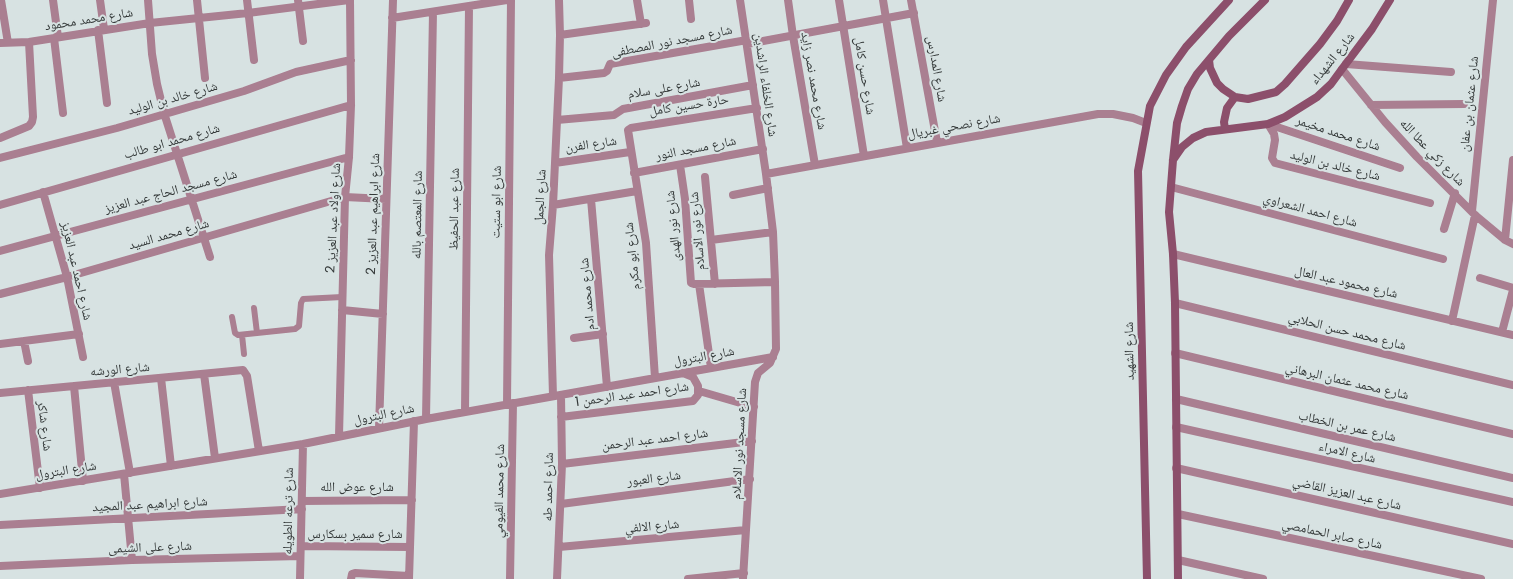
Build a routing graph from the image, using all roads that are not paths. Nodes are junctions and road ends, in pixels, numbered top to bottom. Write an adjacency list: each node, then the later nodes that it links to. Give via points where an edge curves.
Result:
1 (1, 0): 44 (street)
2 (53, 0): 40 (street)
3 (100, 0): 37 (street)
4 (148, 0): 35 (street)
5 (197, 0): 31 (street)
6 (247, 0): 29 (street)
7 (349, 0): 25 (street, شارع محمد محمود); 46 (street, شارع اولاد عبد العزيز 2)
8 (393, 0): 32 (street, شارع ابراهيم عبد العزيز 2)
9 (507, 0): 24 (street)
10 (512, 0): 151 (street, شارع ابو ستيت)
11 (559, 0): 38 (street, شارع الجمل)
12 (637, 0): 38 (street, via 643,23)
13 (689, 0): 34 (street)
14 (740, 0): 43 (street, شارع الخلفاء الراشدين)
15 (788, 0): 39 (street, شارع محمد نصر زايد)
16 (839, 0): 36 (street, شارع حسن كامل)
17 (883, 0): 33 (street)
18 (911, 0): 30 (street, شارع المدارس)
19 (1229, 0): 62 (street, شارع الشهيد, via 1186,47 1166,75 1150,106)
20 (1266, 0): 47 (street)
21 (1349, 0): 53 (street, شارع الشهداء, via 1320,44 1276,92 1248,100)
22 (1390, 0): 48 (street, شارع الشهداء)
23 (1493, 0): 97 (street, شارع عثمان بن عفان)
24 (492, 1): 27 (street)
25 (299, 3): 29 (street, شارع محمد محمود); 41 (street)
26 (453, 4): 27 (street); 28 (street)
27 (469, 6): 153 (street, شارع عبد الحفيظ)
28 (433, 12): 32 (street); 155 (street, شارع المعتصم بالله)
29 (248, 13): 31 (street, شارع محمد محمود); 45 (street)
30 (914, 14): 33 (street, شارع مسجد نور المصطفى); 67 (street, شارع المدارس)
31 (199, 18): 35 (street, شارع محمد محمود); 50 (street)
32 (392, 18): 92 (street, شارع ابراهيم عبد العزيز 2)
33 (886, 18): 36 (street, شارع مسجد نور المصطفى); 68 (street)
34 (691, 19)
35 (150, 23): 37 (street, شارع محمد محمود); 60 (street, via 152,54)
36 (843, 26): 39 (street, شارع مسجد نور المصطفى); 72 (street, شارع حسن كامل)
37 (101, 30): 40 (street, شارع محمد محمود); 54 (street)
38 (560, 35): 51 (street, شارع الجمل)
39 (793, 36): 43 (street, شارع مسجد نور المصطفى); 79 (street, شارع محمد نصر زايد)
40 (56, 37): 42 (street, شارع محمد محمود); 59 (street)
41 (303, 41)
42 (29, 42): 44 (street, شارع محمد محمود); 66 (street, via 32,122 29,126)
43 (747, 42): 51 (street, شارع مسجد نور المصطفى, via 610,64 604,73); 52 (street, شارع الخلفاء الراشدين)
44 (4, 43)
45 (254, 60)
46 (351, 60): 55 (street, شارع اولاد عبد العزيز 2); 60 (street, شارع خالد بن الوليد, via 296,72 244,91)
47 (1208, 60): 53 (street, via 1217,83); 75 (street, via 1188,89 1182,106 1177,123)
48 (1344, 66): 49 (street); 57 (street, شارع زكي عطا الله); 63 (street, شارع الشهداء, via 1331,84 1317,97 1285,117)
49 (1451, 72)
50 (205, 78)
51 (559, 78): 61 (street, شارع الجمل)
52 (753, 85): 58 (street, شارع الخلفاء الراشدين); 61 (street, شارع على سلام, via 623,109 614,116)
53 (1234, 97): 64 (street, via 1227,108)
54 (107, 103)
55 (351, 104): 71 (street, شارع محمد ابو طالب); 73 (street, شارع اولاد عبد العزيز 2)
56 (1464, 104): 57 (street)
57 (1372, 105): 88 (street, شارع زكي عطا الله, via 1417,157)
58 (757, 108): 65 (street, حارة حسين كامل, via 631,128); 69 (street, شارع الخلفاء الراشدين)
59 (63, 113)
60 (164, 114): 71 (street); 74 (street, شارع خالد بن الوليد)
61 (557, 120): 77 (street, شارع الجمل)
62 (1146, 123): 67 (street, شارع نصحي غبريال, via 1113,114 1098,114); 197 (street, شارع الشهيد, via 1138,178)
63 (1268, 124): 64 (street, شارع الشهداء); 80 (street, شارع محمد مخيمر); 94 (street, شارع خالد بن الوليد, via 1275,140 1272,158 1274,163)
64 (1225, 129): 75 (street, شارع الشهداء, via 1206,132 1193,138 1182,147)
65 (627, 132): 70 (street, شارع ابو مكرم)
66 (0, 138)
67 (937, 142): 68 (street, شارع نصحي غبريال)
68 (907, 148): 72 (street, شارع نصحي غبريال)
69 (762, 149): 78 (street, شارع مسجد النور); 82 (street, شارع الخلفاء الراشدين)
70 (630, 152): 77 (street, شارع الفرن); 81 (street, شارع ابو مكرم)
71 (177, 153): 86 (street, شارع محمد ابو طالب); 91 (street)
72 (864, 156): 79 (street, شارع نصحي غبريال)
73 (349, 157): 90 (street, شارع اولاد عبد العزيز 2); 91 (street, شارع مسجد الحاج عبد العزيز)
74 (0, 158)
75 (1173, 160): 84 (street)
76 (1513, 160): 103 (street)
77 (555, 163): 96 (street, شارع الجمل)
78 (680, 165): 81 (street, شارع مسجد النور); 111 (street, شارع نور الهدى, via 691,282)
79 (815, 165): 82 (street, شارع نصحي غبريال)
80 (1400, 168)
81 (634, 173): 87 (street, شارع ابو مكرم)
82 (766, 174): 85 (street)
83 (706, 177): 102 (street, شارع نور الاسلام)
84 (1171, 187): 105 (street, via 1169,212); 107 (street, شارع احمد الشعراوي)
85 (768, 188): 89 (street); 99 (street)
86 (43, 192): 95 (street, شارع محمد ابو طالب); 100 (street, شارع احمد عبد العزيز)
87 (637, 192): 93 (street); 140 (street, شارع ابو مكرم, via 646,244)
88 (1454, 193): 97 (street, شارع زكي عطا الله); 98 (street)
89 (733, 195)
90 (345, 197): 92 (street, شارع محمد السيد); 101 (street, شارع محمد السيد); 115 (street, شارع اولاد عبد العزيز 2)
91 (192, 199): 100 (street, شارع مسجد الحاج عبد العزيز); 101 (street)
92 (386, 199): 119 (street, شارع ابراهيم عبد العزيز 2)
93 (591, 199): 96 (street); 125 (street, شارع محمد ادم)
94 (1430, 203)
95 (0, 204)
96 (554, 205): 149 (street, شارع الجمل, via 549,255)
97 (1473, 213): 103 (street, شارع زكي عطا الله); 121 (street, شارع عثمان بن عفان)
98 (1444, 229)
99 (773, 232): 102 (street); 110 (street)
100 (56, 236): 104 (street, شارع مسجد الحاج عبد العزيز); 108 (street, شارع احمد عبد العزيز)
101 (204, 238): 106 (street); 108 (street, شارع محمد السيد)
102 (711, 240): 112 (street, شارع نور الاسلام)
103 (1509, 242)
104 (0, 251)
105 (1173, 254): 116 (street); 121 (street, شارع محمود عبد العال)
106 (210, 257)
107 (1443, 259)
108 (67, 277): 114 (street, شارع محمد السيد); 124 (street, شارع احمد عبد العزيز)
109 (1480, 278): 113 (street)
110 (775, 282): 112 (street); 134 (street)
111 (696, 284): 112 (street); 136 (street, شارع نور الهدى)
112 (715, 284)
113 (1513, 289): 122 (street)
114 (0, 294)
115 (342, 297): 118 (street, شارع اولاد عبد العزيز 2); 123 (lane, via 304,299 301,303 298,328)
116 (1175, 303): 131 (street); 142 (street, شارع محمد حسن الحلابي)
117 (254, 308): 123 (lane)
118 (342, 310): 119 (street); 160 (street, شارع اولاد عبد العزيز 2)
119 (383, 314): 158 (street, شارع ابراهيم عبد العزيز 2)
120 (232, 317): 127 (lane, via 235,333)
121 (1452, 321): 122 (street, شارع محمود عبد العال)
122 (1502, 332): 126 (street, شارع محمود عبد العال)
123 (257, 333): 127 (lane)
124 (79, 334): 129 (street); 133 (street, شارع احمد عبد العزيز)
125 (603, 334): 128 (street); 144 (street, شارع محمد ادم)
126 (1513, 334)
127 (242, 335): 132 (lane)
128 (574, 338)
129 (24, 341): 130 (street); 135 (street)
130 (0, 344)
131 (1174, 353): 150 (street); 159 (street, شارع محمد عثمان البرهاني)
132 (244, 354)
133 (82, 357)
134 (774, 357): 136 (street, شارع البترول); 152 (street, شارع مسجد نور الاسلام, via 756,377)
135 (28, 361)
136 (711, 368): 137 (street, شارع البترول)
137 (683, 373): 140 (street, شارع البترول); 146 (street, شارع احمد عبد الرحمن 1, via 693,377)
138 (204, 374): 139 (street, شارع الورشه); 163 (street, شارع الورشه, via 243,370 247,376); 164 (street)
139 (160, 378): 141 (street, شارع الورشه); 166 (street)
140 (656, 378): 144 (street, شارع البترول)
141 (114, 382): 143 (street, شارع الورشه); 168 (street)
142 (1513, 385)
143 (74, 386): 145 (street, شارع الورشه); 171 (street)
144 (607, 387): 148 (street, شارع البترول)
145 (28, 390): 147 (street, شارع الورشه); 172 (street, شارع شاكر)
146 (699, 391): 152 (street); 154 (street, شارع احمد عبد الرحمن 1, via 693,401)
147 (0, 393)
148 (561, 395): 149 (street, شارع البترول); 154 (street, شارع احمد طه)
149 (553, 396): 151 (street, شارع البترول)
150 (1176, 399): 157 (street); 169 (street, شارع عمر بن الخطاب)
151 (510, 404): 153 (street, شارع البترول); 194 (street, شارع محمد الفيومي)
152 (754, 407): 161 (street, شارع مسجد نور الاسلام)
153 (465, 412): 155 (street, شارع البترول)
154 (562, 417): 165 (street, شارع احمد طه)
155 (426, 418): 156 (street, شارع البترول)
156 (414, 421): 158 (street, شارع البترول); 174 (street)
157 (1176, 427): 167 (street); 175 (street, شارع الامراء)
158 (379, 428): 160 (street, شارع البترول)
159 (1513, 434)
160 (339, 436): 162 (street, شارع البترول)
161 (752, 441): 165 (street, شارع احمد عبد الرحمن); 170 (street, شارع مسجد نور الاسلام)
162 (303, 444): 163 (street, شارع البترول); 177 (street, شارع ترعه الطويله)
163 (259, 451): 164 (street, شارع البترول)
164 (215, 458): 166 (street, شارع البترول)
165 (562, 464): 176 (street, شارع احمد طه)
166 (172, 466): 168 (street, شارع البترول)
167 (1176, 468): 178 (street); 182 (street, شارع عبد العزيز القاضي)
168 (127, 473): 171 (street, شارع البترول); 179 (street)
169 (1513, 478)
170 (750, 479): 176 (street, شارع العبور); 181 (street, شارع مسجد نور الاسلام)
171 (83, 480): 172 (street, شارع البترول)
172 (40, 488): 173 (street, شارع البترول)
173 (0, 494)
174 (412, 500): 177 (street, شارع عوض الله); 184 (street)
175 (1513, 502)
176 (561, 504): 185 (street, شارع احمد طه)
177 (302, 505): 179 (street, شارع ابراهيم عبد المجيد); 183 (street, شارع ترعه الطويله)
178 (1178, 514): 188 (street); 200 (street, شارع صابر الحمامصي)
179 (128, 518): 180 (street, شارع ابراهيم عبد المجيد); 187 (street)
180 (0, 525)
181 (746, 530): 185 (street, شارع الالفي); 190 (street, شارع مسجد نور الاسلام)
182 (1513, 544)
183 (301, 546): 184 (street, شارع سمير بسكارس); 186 (street, شارع ترعه الطويله)
184 (410, 547): 191 (street)
185 (560, 547): 195 (street, شارع احمد طه)
186 (300, 556): 187 (street, شارع على الشيمى); 192 (street, شارع ترعه الطويله)
187 (132, 560): 189 (street, شارع على الشيمى)
188 (1178, 560): 198 (street); 199 (street)
189 (0, 566)
190 (744, 576): 196 (street)
191 (409, 577): 193 (street, via 355,573)
192 (300, 579)
193 (351, 579)
194 (510, 579)
195 (557, 579)
196 (689, 579)
197 (1147, 579)
198 (1178, 579)
199 (1263, 579)
200 (1481, 579)

